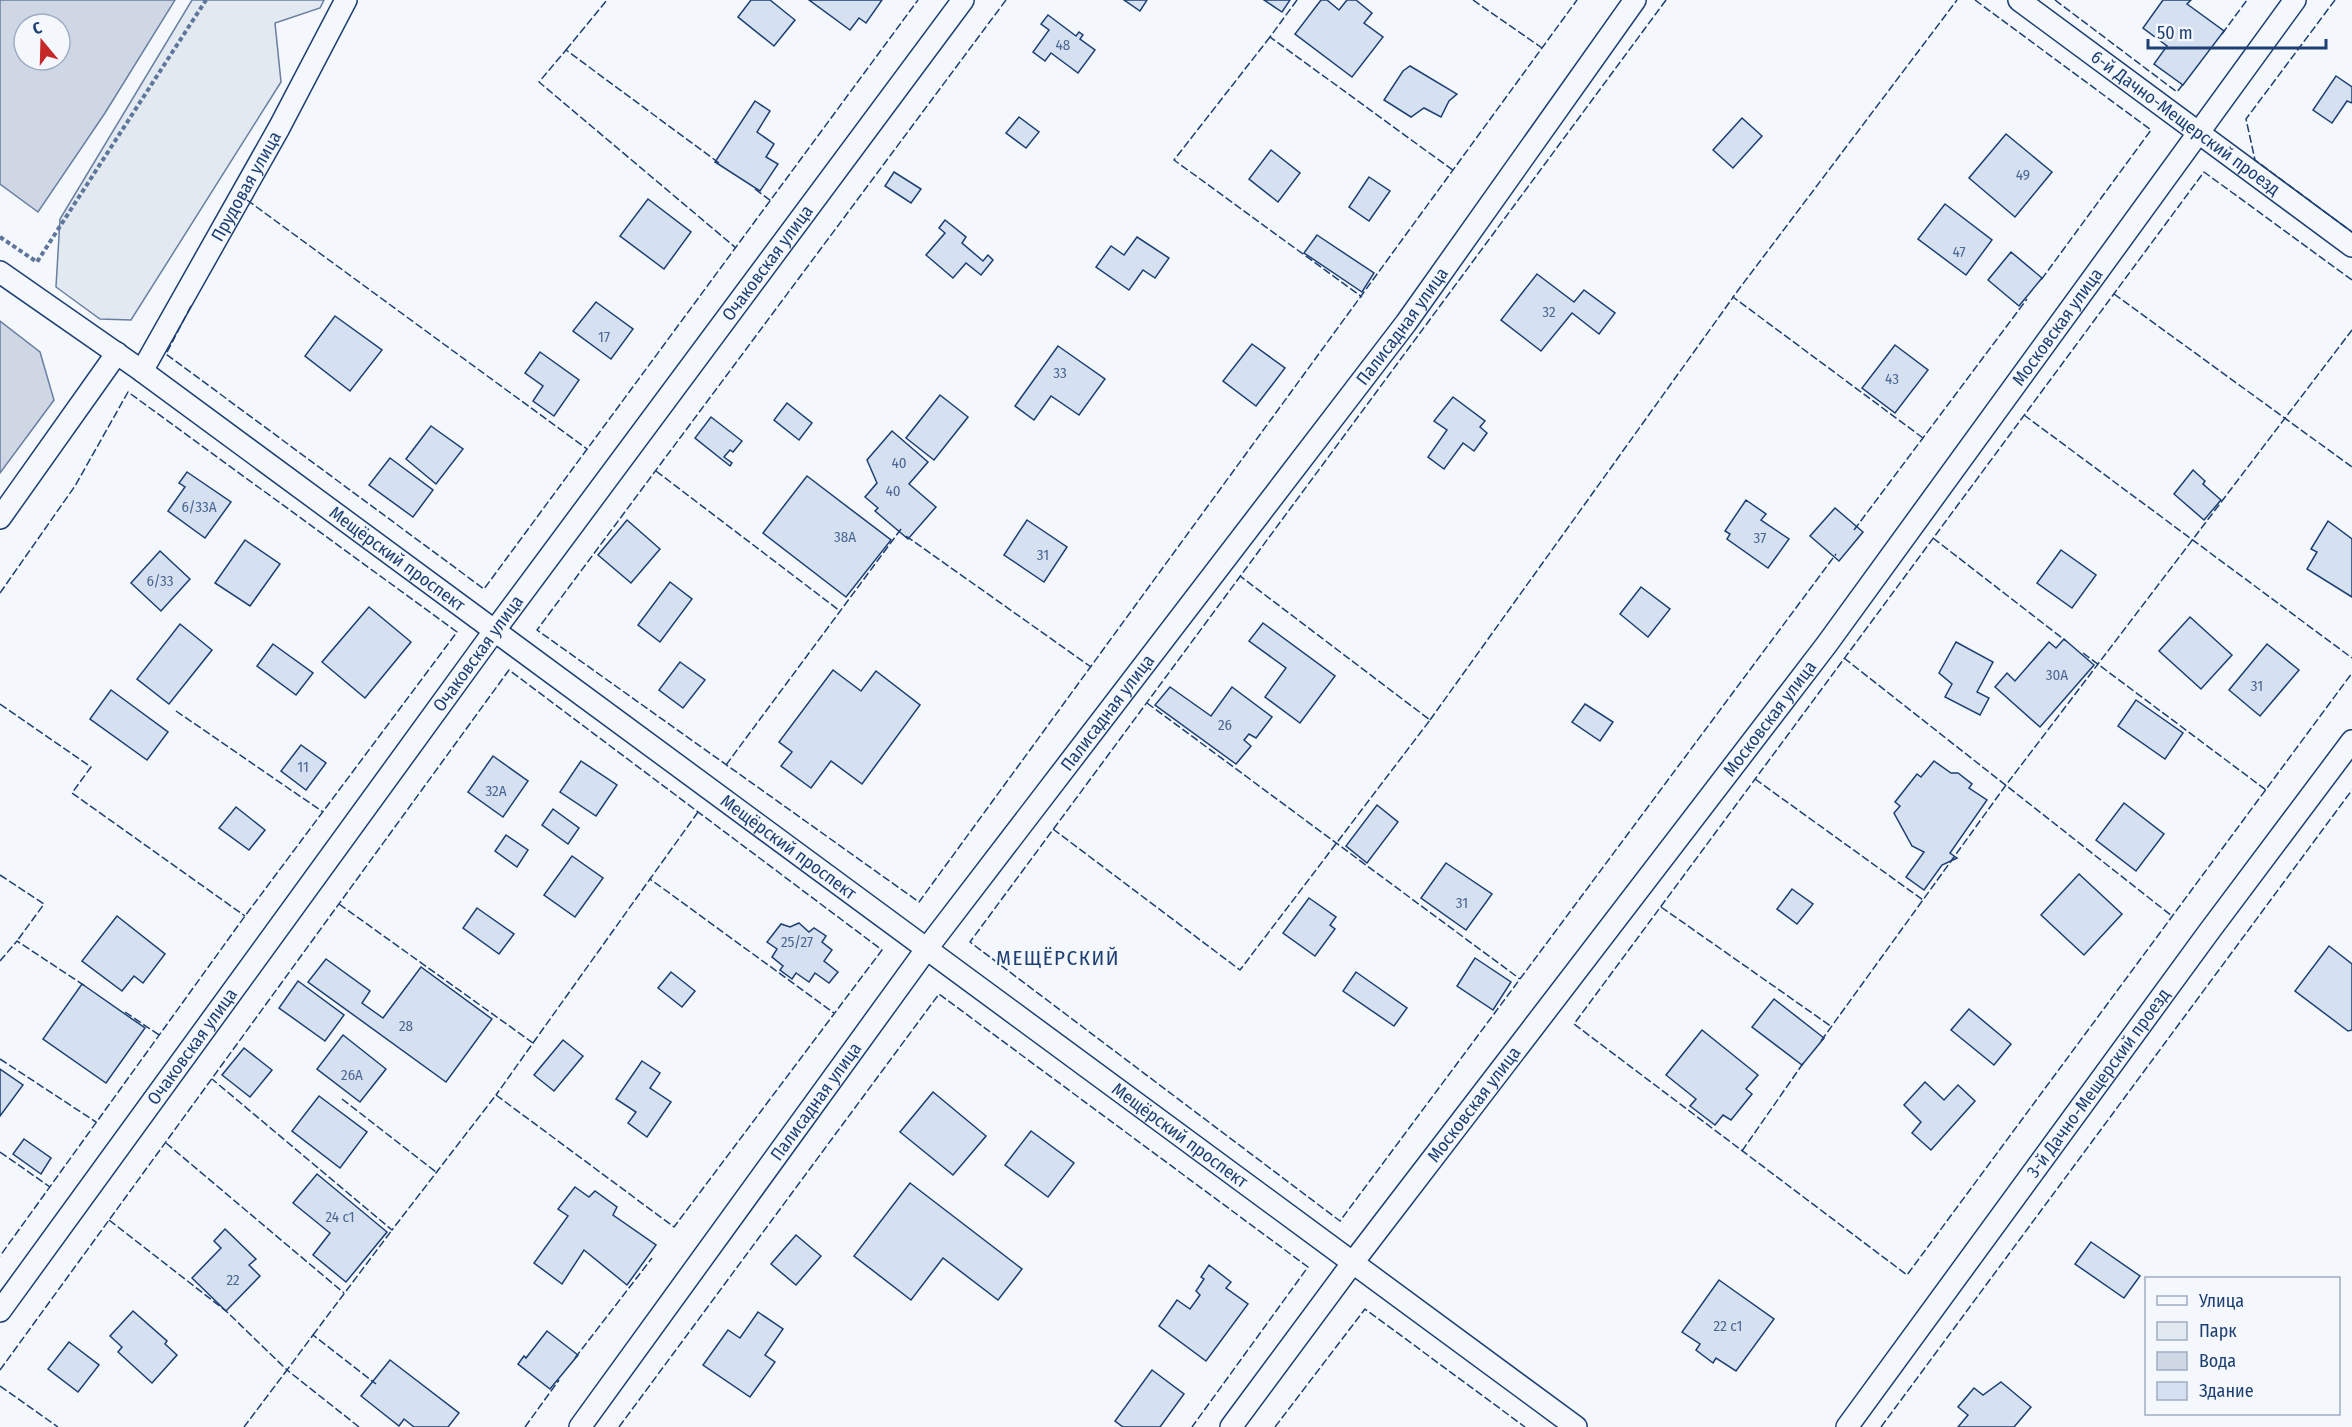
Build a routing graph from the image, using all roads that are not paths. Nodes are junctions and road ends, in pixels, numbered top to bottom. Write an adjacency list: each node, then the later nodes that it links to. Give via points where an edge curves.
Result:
1 (346, 0): 10 (street, Прудовая улица)
2 (963, 0): 12 (street, Очаковская улица)
3 (1635, 0): 14 (street, Палисадная улица, via 1406,323)
4 (2019, 0): 6 (street, 6-й Дачно-Мещерский проезд)
5 (2295, 0): 6 (street, Московская улица)
6 (2199, 132): 7 (street, 6-й Дачно-Мещерский проезд); 15 (street, Московская улица, via 1827,644)
7 (2352, 246)
8 (0, 272): 9 (street, Мещёрский проспект)
9 (117, 353): 10 (street, Мещёрский проспект); 11 (street)
10 (142, 371): 12 (street, Мещёрский проспект)
11 (0, 518)
12 (495, 630): 14 (street, Мещёрский проспект); 16 (street, Очаковская улица)
13 (2352, 741): 20 (street, 3-й Дачно-Мещерский проезд)
14 (928, 948): 15 (street, Мещёрский проспект); 17 (street, Палисадная улица)
15 (1354, 1261): 18 (street, Московская улица); 19 (street, Мещёрский проспект)
16 (0, 1311)
17 (580, 1427)
18 (1232, 1427)
19 (1576, 1427)
20 (1847, 1427)

